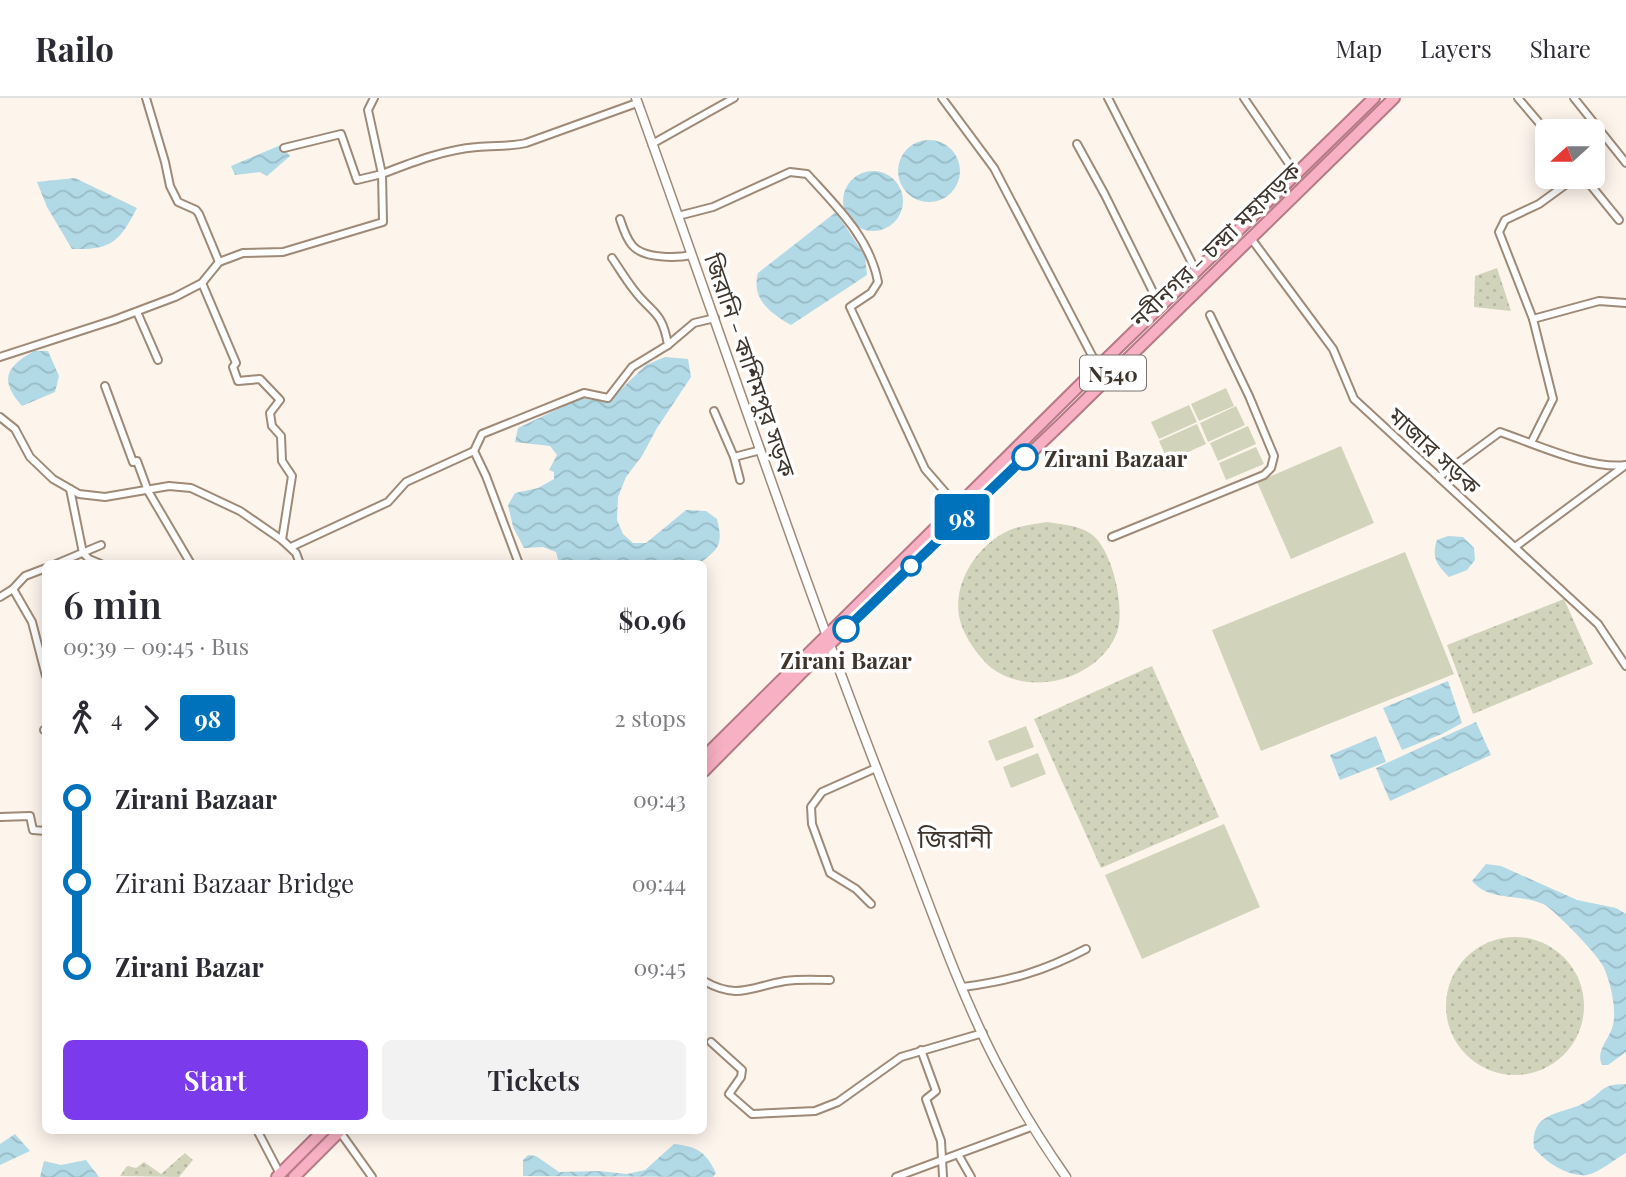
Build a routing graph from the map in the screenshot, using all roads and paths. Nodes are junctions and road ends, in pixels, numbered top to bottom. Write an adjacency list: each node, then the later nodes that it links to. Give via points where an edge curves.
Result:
1 (146, 98): 27 (street, via 170,186 178,202 199,214)
2 (374, 98): 17 (street, via 369,110)
3 (734, 98): 13 (street)
4 (942, 98): 39 (street, via 995,168)
5 (1108, 98): 28 (street)
6 (1244, 98): 18 (street)
7 (1374, 98): 18 (highway, নবীনগর - চন্দ্রা মহাসড়ক / N540)
8 (1395, 98): 24 (highway, নবীনগর - চন্দ্রা মহাসড়ক / N540)
9 (1518, 98): 12 (street)
10 (1574, 98): 16 (street)
11 (636, 100): 13 (street, জিরানি - কাশিমপুর সড়ক); 17 (street, via 526,143 450,151)
12 (1536, 119)
13 (652, 144): 21 (street, জিরানি - কাশিমপুর সড়ক)
14 (1077, 144): 31 (street)
15 (284, 148): 17 (street, via 341,134 357,180)
16 (1626, 163)
17 (382, 174): 27 (street, via 383,222 283,252 243,253)
18 (1296, 174): 28 (highway, নবীনগর - চন্দ্রা মহাসড়ক / N540)
19 (1560, 189): 35 (street, via 1505,220 1499,232)
20 (1594, 189): 23 (street)
21 (678, 216): 25 (street, জিরানি - কাশিমপুর সড়ক); 52 (street, via 713,207 790,172 807,174 853,226 875,267 878,282 871,293 850,307 925,469)
22 (620, 219): 25 (street, via 630,242 641,252 671,258)
23 (1619, 220)
24 (1250, 237): 48 (street, মাজার সড়ক, via 1333,349 1354,399); 67 (highway, নবীনগর - চন্দ্রা মহাসড়ক / N540, via 1070,415)
25 (692, 255): 34 (street, জিরানি - কাশিমপুর সড়ক)
26 (612, 258): 36 (street, via 662,321)
27 (219, 262): 29 (street)
28 (1196, 271): 31 (highway, নবীনগর - চন্দ্রা মহাসড়ক / N540)
29 (202, 283): 32 (street); 54 (street, via 236,363 238,381 260,379 280,400 270,413 272,426 281,436 282,461 292,476)
30 (1626, 303): 35 (street, via 1599,301)
31 (1161, 308): 39 (highway, নবীনগর - চন্দ্রা মহাসড়ক / N540)
32 (136, 312): 37 (street); 38 (street)
33 (1210, 315): 53 (street, via 1274,456 1271,468 1264,475)
34 (715, 317): 36 (street, via 694,323); 44 (street, জিরানি - কাশিমপুর সড়ক)
35 (1533, 319): 43 (street, via 1553,398)
36 (668, 345): 45 (street, via 632,367 608,398 584,393 571,397 482,434)
37 (0, 357)
38 (158, 360)
39 (1098, 367): 52 (highway, নবীনগর - চন্দ্রা মহাসড়ক / N540)
40 (105, 386): 51 (street, via 124,442)
41 (715, 411): 46 (street)
42 (0, 417): 50 (street, via 15,429 30,457)
43 (1531, 443): 47 (street, via 1577,459); 48 (street, via 1500,432)
44 (761, 450): 46 (street); 67 (street, জিরানি - কাশিমপুর সড়ক)
45 (474, 451): 56 (street, via 407,482 388,502); 63 (street)
46 (734, 457): 49 (street)
47 (1626, 465): 57 (street)
48 (1440, 477): 57 (street, মাজার সড়ক)
49 (740, 480)
50 (70, 489): 51 (street, via 105,497); 58 (street)
51 (148, 491): 54 (street, via 169,486 191,488 240,511); 61 (street)
52 (957, 506): 67 (highway, নবীনগর - চন্দ্রা মহাসড়ক / N540)
53 (1112, 537)
54 (282, 540): 56 (street)
55 (101, 545): 58 (street)
56 (291, 547): 62 (street)
57 (1515, 547): 69 (street, মাজার সড়ক, via 1598,624)
58 (83, 553): 59 (street); 60 (street)
59 (66, 560)
60 (91, 560)
61 (189, 560)
62 (298, 560)
63 (518, 560)
64 (42, 570): 65 (street, via 25,576)
65 (13, 589): 66 (street); 68 (street, via 32,622)
66 (0, 597)
67 (827, 640): 70 (highway, নবীনগর - চন্দ্রা মহাসড়ক / N540); 71 (highway, নবীনগর - চন্দ্রা মহাসড়ক / N540); 72 (street, জিরানি - কাশিমপুর সড়ক)
68 (42, 661)
69 (1626, 666)
70 (707, 754)
71 (707, 768)
72 (876, 768): 75 (street, via 822,792 811,807 812,824 830,873); 79 (street, জিরানি - কাশিমপুর সড়ক)
73 (0, 817): 74 (street, via 30,816 33,830)
74 (42, 831)
75 (871, 904)
76 (1086, 950): 79 (street, via 1035,973)
77 (830, 980): 78 (street, via 785,982 742,992)
78 (707, 983)
79 (963, 987): 80 (street, জিরানি - কাশিমপুর সড়ক)
80 (984, 1033): 82 (street); 83 (street, জিরানি - কাশিমপুর সড়ক)
81 (711, 1042): 82 (street, via 742,1070 729,1094 752,1115 815,1111 838,1102 901,1057)
82 (921, 1050): 89 (street, via 936,1091 926,1099)
83 (1031, 1127): 88 (street); 97 (street, জিরানি - কাশিমপুর সড়ক)
84 (259, 1134): 91 (street)
85 (320, 1134): 91 (highway)
86 (338, 1134): 92 (highway)
87 (343, 1134): 93 (street)
88 (959, 1156): 89 (street); 96 (street)
89 (943, 1161): 90 (street); 95 (street)
90 (910, 1175): 94 (street)
91 (279, 1176)
92 (294, 1177)
93 (372, 1177)
94 (897, 1177)
95 (943, 1177)
96 (971, 1177)
97 (1066, 1177)

